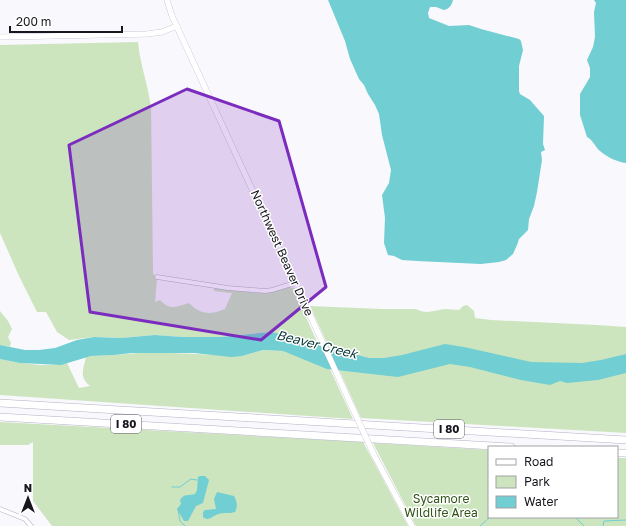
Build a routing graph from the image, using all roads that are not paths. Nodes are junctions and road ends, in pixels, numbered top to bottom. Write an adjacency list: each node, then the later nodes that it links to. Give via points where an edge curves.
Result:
1 (167, 0): 2 (main road, Northwest Beaver Drive)
2 (177, 26): 3 (main road, via 147,34); 5 (main road, Northwest Beaver Drive)
3 (0, 37)
4 (157, 277): 5 (street, via 265,291)
5 (295, 283): 12 (main road, Northwest Beaver Drive, bridge, via 374,455)
6 (0, 403): 8 (highway, I 80)
7 (0, 417): 9 (highway, I 80)
8 (626, 440)
9 (494, 446)
10 (0, 509): 11 (street, via 22,517)
11 (31, 526)
12 (412, 526)

